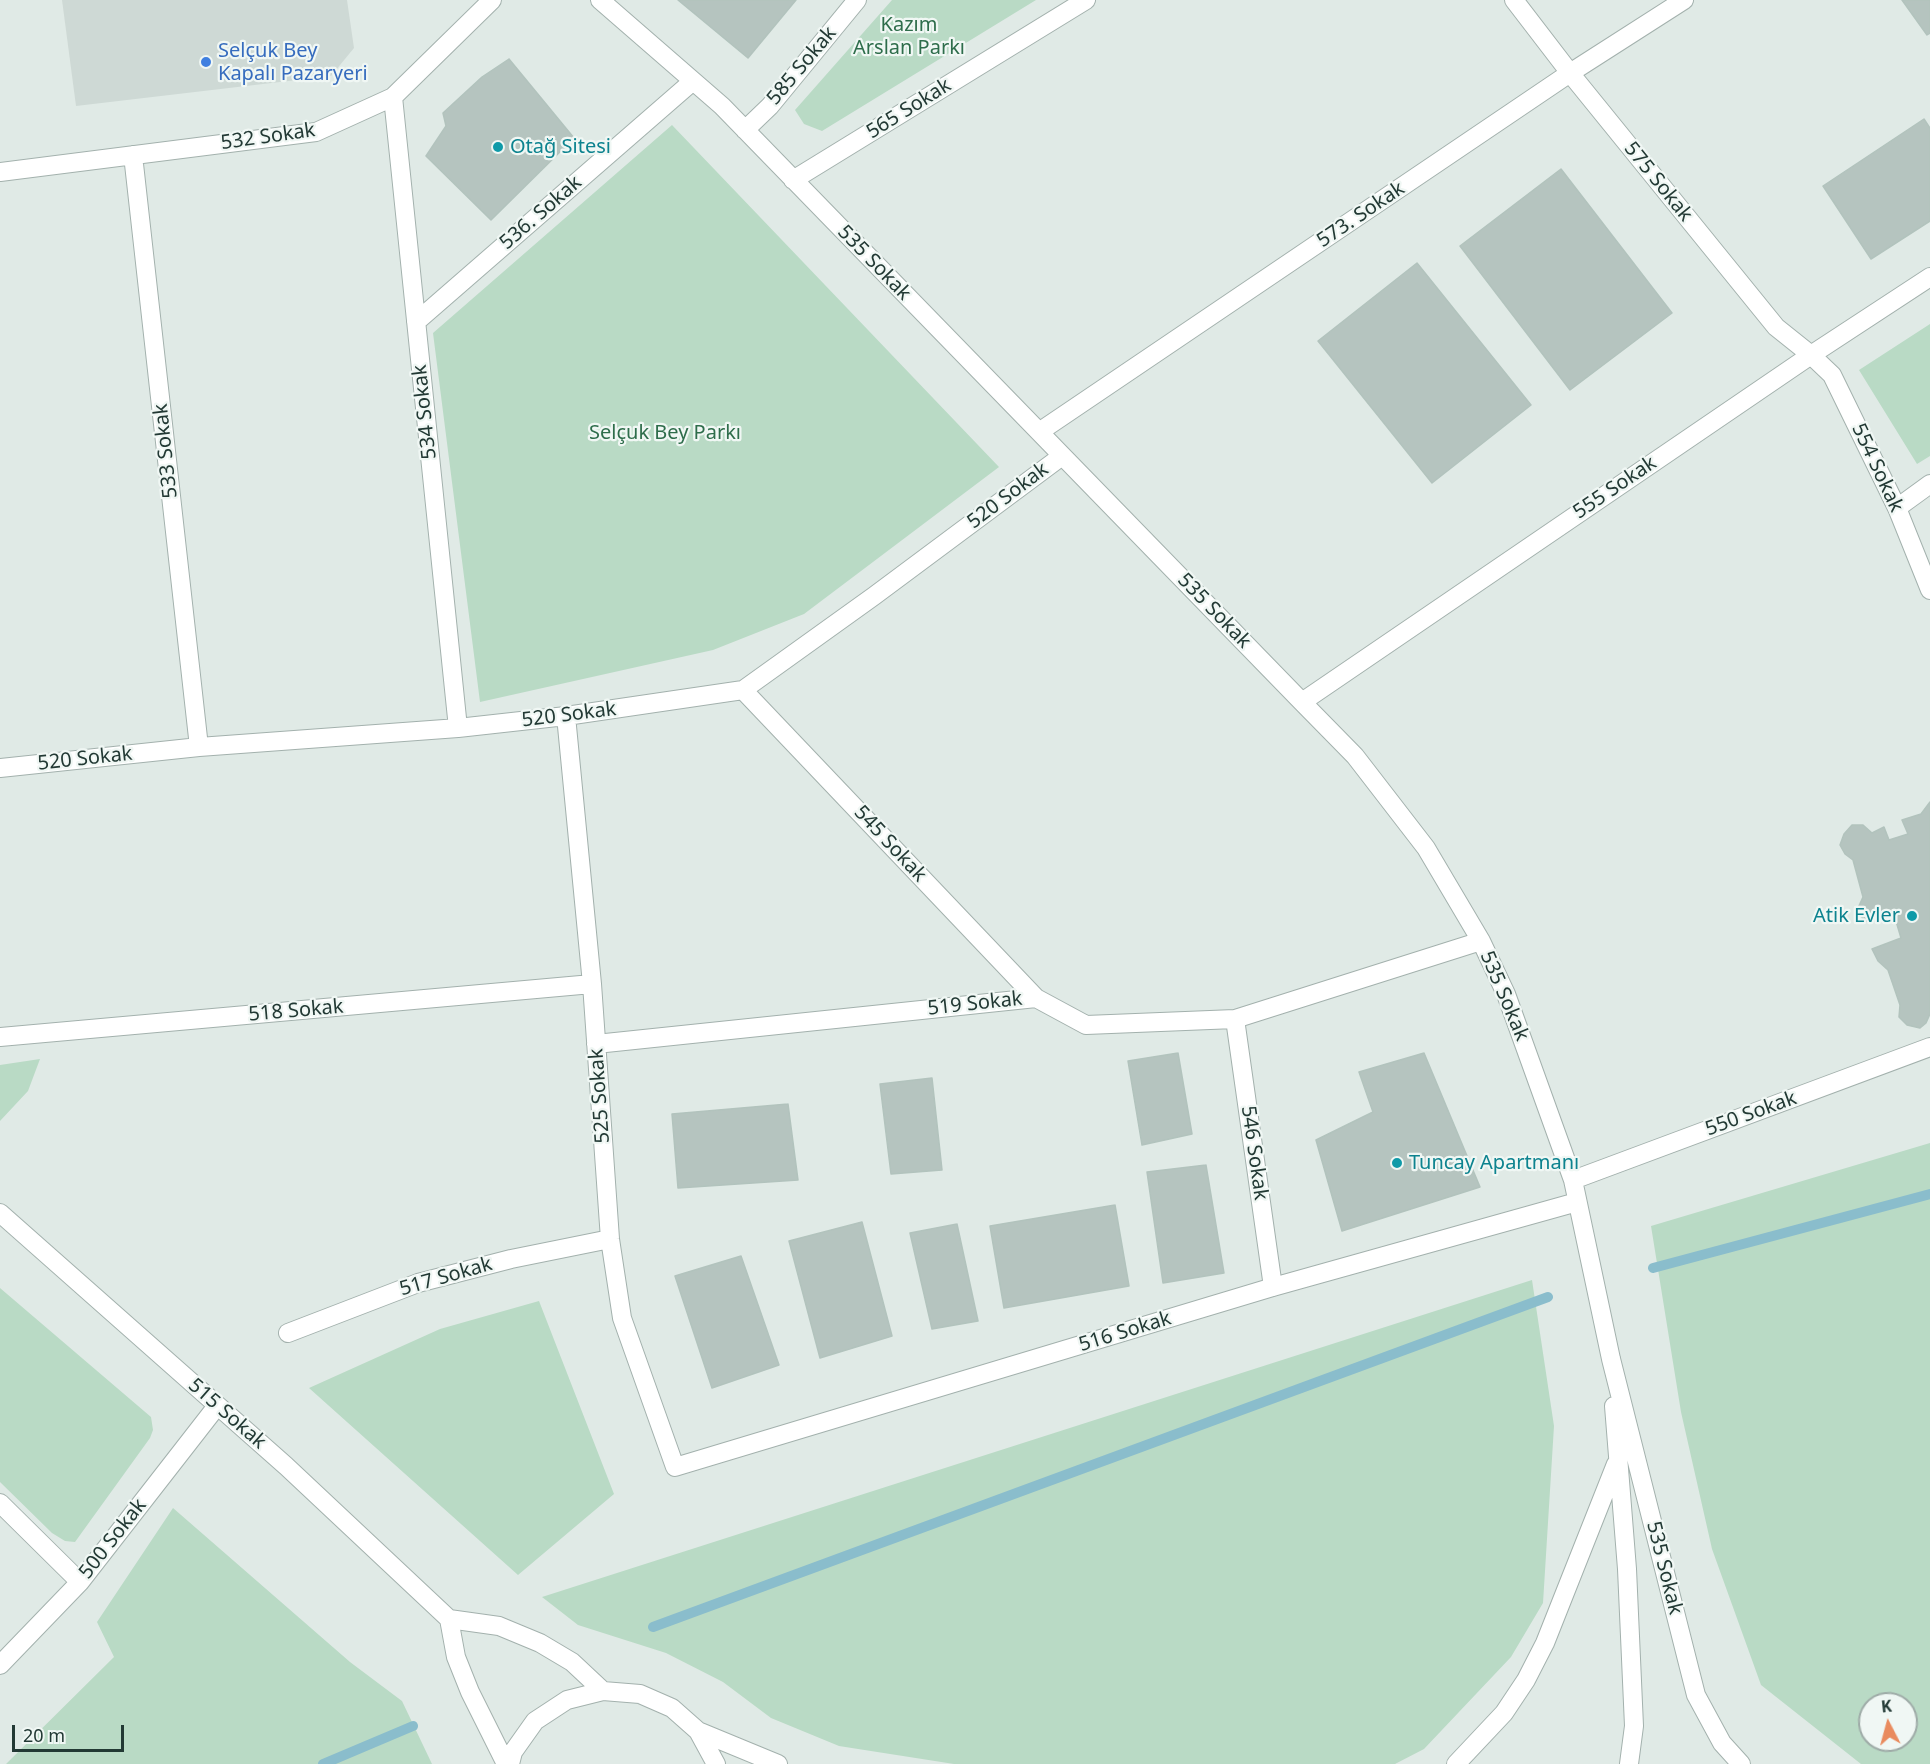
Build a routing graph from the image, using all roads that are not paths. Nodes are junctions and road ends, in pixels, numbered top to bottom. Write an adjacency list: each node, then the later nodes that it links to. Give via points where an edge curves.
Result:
1 (492, 0): 9 (street, 532 Sokak)
2 (600, 0): 8 (street, 535 Sokak)
3 (857, 0): 10 (street, 585 Sokak, via 770,106)
4 (1086, 0): 13 (street, 565 Sokak)
5 (1514, 0): 7 (street, 575 Sokak)
6 (1684, 0): 7 (street, 573. Sokak)
7 (1570, 73): 16 (street, 575 Sokak, via 1776,327); 17 (street, 573. Sokak)
8 (693, 81): 10 (street, 535 Sokak); 15 (street, 536. Sokak)
9 (393, 97): 11 (street, 532 Sokak, via 316,132); 15 (street, 534 Sokak)
10 (745, 130): 13 (street, 535 Sokak)
11 (133, 155): 12 (street, 532 Sokak); 26 (street, 533 Sokak)
12 (0, 172)
13 (793, 180): 17 (street, 535 Sokak)
14 (1930, 277): 16 (street, 555 Sokak)
15 (416, 322): 25 (street, 534 Sokak)
16 (1811, 355): 20 (street, 554 Sokak, via 1832,375); 23 (street, 555 Sokak)
17 (1039, 432): 18 (street, 535 Sokak)
18 (1062, 456): 22 (street, 520 Sokak); 23 (street, 535 Sokak)
19 (1930, 484): 20 (street)
20 (1897, 508): 21 (street, 554 Sokak)
21 (1930, 590)
22 (743, 690): 24 (street, 520 Sokak); 30 (street, 545 Sokak)
23 (1302, 702): 28 (street, 535 Sokak, via 1355,756 1426,848)
24 (566, 716): 25 (street, 520 Sokak); 29 (street, 525 Sokak)
25 (458, 728): 26 (street, 520 Sokak)
26 (199, 747): 27 (street, 520 Sokak)
27 (0, 768)
28 (1481, 941): 31 (street, 519 Sokak); 35 (street, 535 Sokak, via 1506,994)
29 (592, 984): 32 (street, 518 Sokak); 33 (street, 525 Sokak)
30 (1036, 998): 31 (street, 519 Sokak, via 1086,1025); 33 (street, 519 Sokak)
31 (1235, 1019): 39 (street, 546 Sokak)
32 (0, 1037)
33 (596, 1044): 38 (street, 525 Sokak)
34 (1930, 1047): 35 (street, 550 Sokak)
35 (1573, 1180): 36 (street, 535 Sokak)
36 (1577, 1202): 39 (street, 516 Sokak); 41 (street, 535 Sokak)
37 (0, 1213): 42 (street, 515 Sokak)
38 (610, 1239): 40 (street, 517 Sokak, via 418,1283); 44 (street, 525 Sokak, via 622,1318)
39 (1273, 1287): 44 (street, 516 Sokak)
40 (288, 1333)
41 (1611, 1359): 43 (street, 535 Sokak); 56 (street, 535 Sokak, via 1696,1695 1722,1743)
42 (217, 1406): 46 (street, 500 Sokak); 47 (street, 515 Sokak)
43 (1618, 1460): 54 (street, via 1545,1643 1526,1680 1504,1713); 55 (street, 535 Sokak, via 1634,1726)
44 (675, 1467)
45 (0, 1503): 46 (street)
46 (80, 1582): 48 (street, 500 Sokak)
47 (449, 1619): 49 (street, via 499,1626 540,1643 572,1662); 51 (street, via 456,1658)
48 (0, 1665)
49 (603, 1691): 50 (street, via 640,1694 672,1708); 51 (street, via 567,1700 536,1721)
50 (698, 1731): 52 (street); 53 (street)
51 (508, 1764)
52 (716, 1764)
53 (778, 1764)
54 (1456, 1764)
55 (1629, 1764)
56 (1741, 1764)

